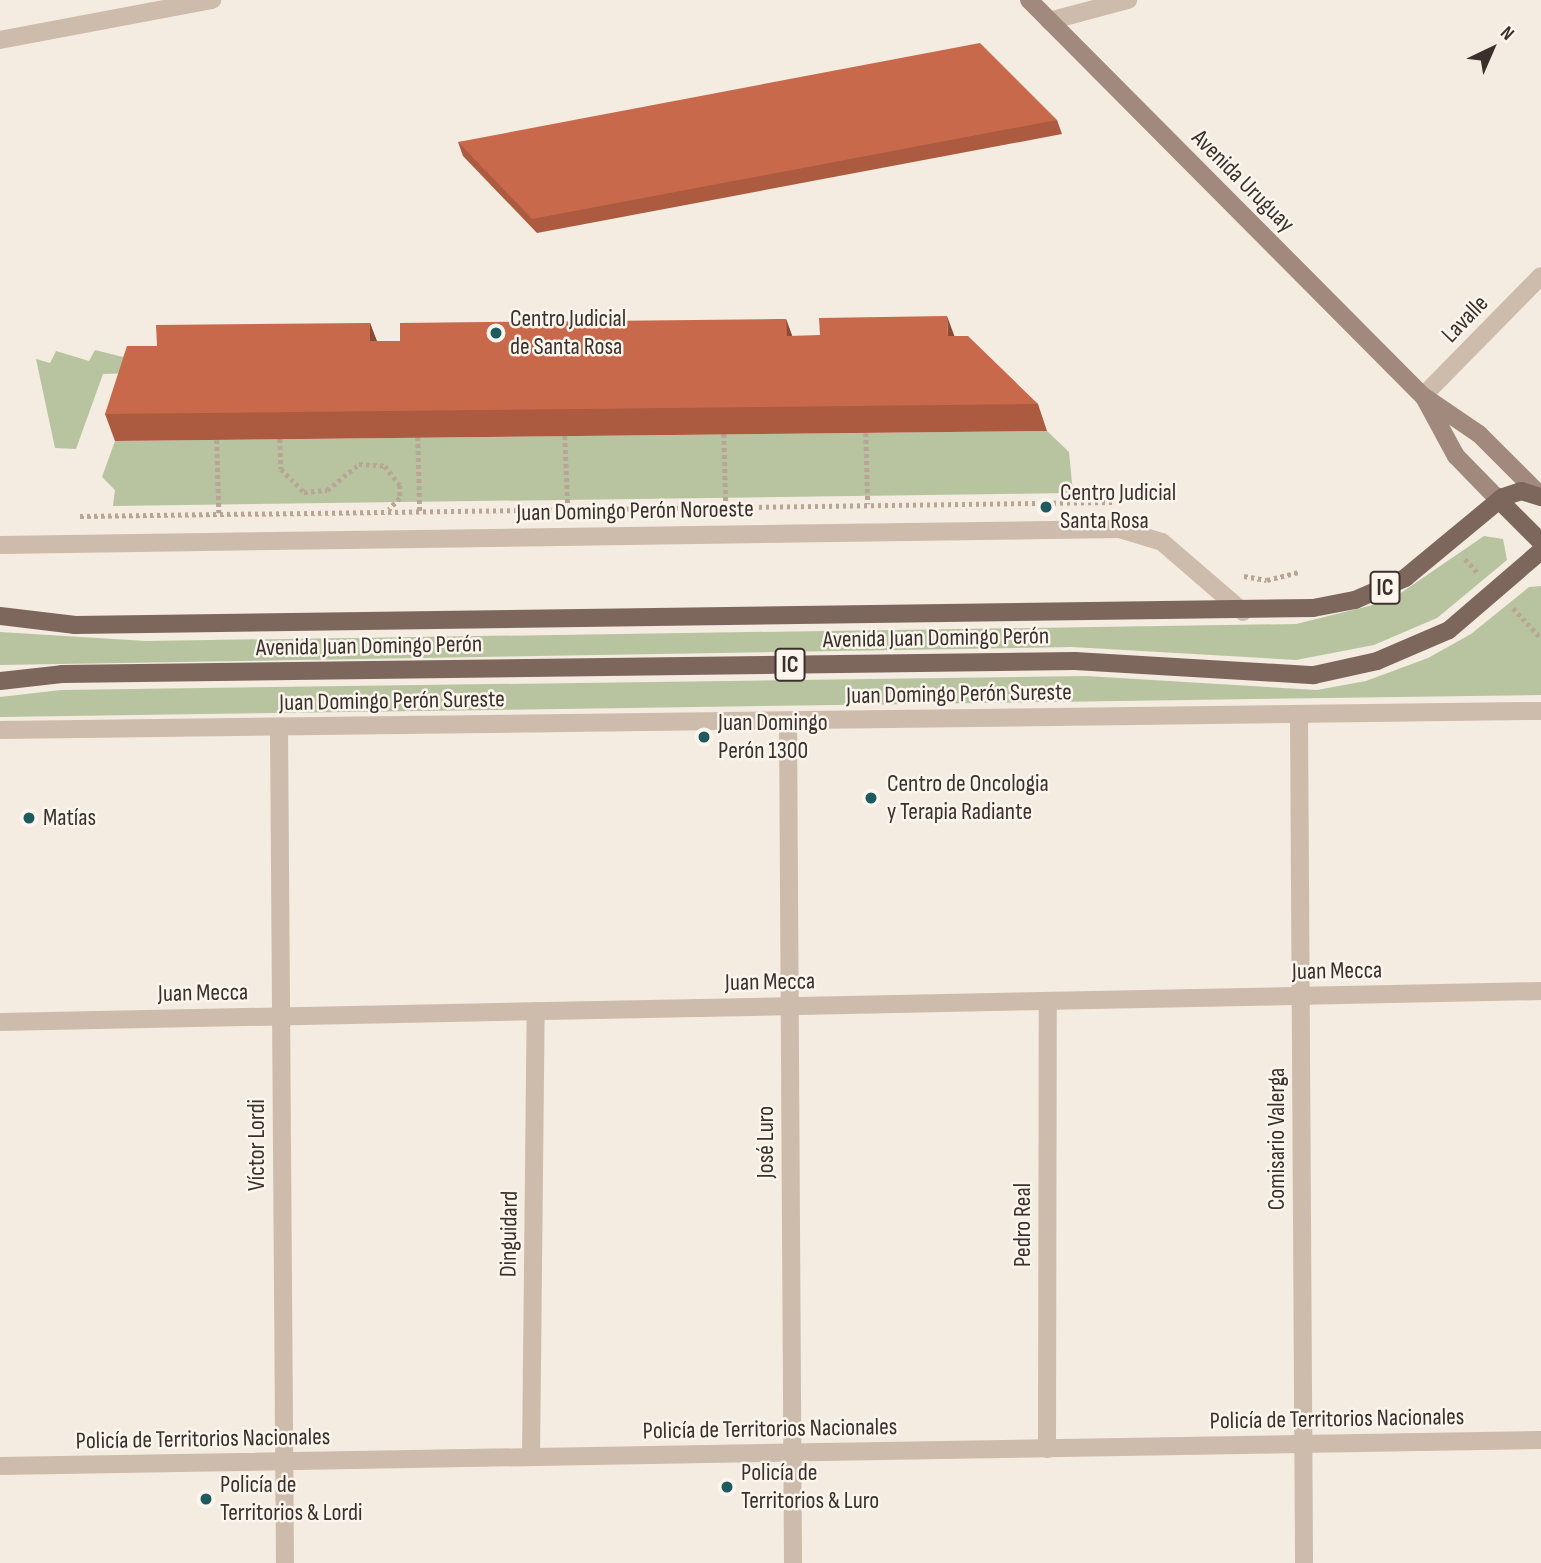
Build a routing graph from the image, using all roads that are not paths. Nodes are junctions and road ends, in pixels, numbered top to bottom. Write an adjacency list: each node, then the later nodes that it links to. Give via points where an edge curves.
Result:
1 (212, 0): 5 (street)
2 (1029, 0): 4 (main road, Avenida Uruguay)
3 (1128, 0): 4 (street)
4 (1049, 21): 7 (main road, Avenida Uruguay)
5 (0, 40)
6 (1541, 276): 7 (street, Lavalle)
7 (1423, 396): 8 (main road, Avenida Uruguay, via 1479,434); 9 (main road, Avenida Uruguay, via 1456,456)
8 (1541, 497): 9 (main road, via 1521,491)
9 (1499, 500): 10 (main road, Avenida Uruguay); 13 (main road, Avenida Juan Domingo Perón / IC, via 1430,563 1380,591 1327,606)
10 (1541, 542)
11 (0, 545): 13 (street, Juan Domingo Perón Noroeste, via 1126,530 1162,542)
12 (1541, 551): 15 (main road, Avenida Juan Domingo Perón / IC, via 1449,630 1377,662 1314,675 1074,661 62,674)
13 (1242, 612): 14 (main road, Avenida Juan Domingo Perón / IC, via 75,625)
14 (0, 616)
15 (0, 681)
16 (1541, 711): 17 (street, Juan Domingo Perón Sureste)
17 (1299, 715): 18 (street, Juan Domingo Perón Sureste); 22 (street, Comisario Valerga)
18 (788, 721): 19 (street, Juan Domingo Perón Sureste); 24 (street, José Luro)
19 (279, 727): 20 (street, Juan Domingo Perón Sureste); 26 (street, Víctor Lordi)
20 (0, 730)
21 (1541, 991): 22 (street, Juan Mecca)
22 (1300, 996): 23 (street, Juan Mecca); 29 (street, Comisario Valerga)
23 (1048, 1001): 24 (street, Juan Mecca); 30 (street, Pedro Real)
24 (790, 1006): 25 (street, Juan Mecca); 31 (street, José Luro)
25 (536, 1011): 26 (street, Juan Mecca); 32 (street, Dinguidard)
26 (281, 1016): 27 (street, Juan Mecca); 33 (street, Víctor Lordi)
27 (0, 1022)
28 (1541, 1440): 29 (street, Policía de Territorios Nacionales)
29 (1304, 1444): 30 (street, Policía de Territorios Nacionales); 37 (street, Comisario Valerga)
30 (1047, 1449): 31 (street, Policía de Territorios Nacionales)
31 (793, 1453): 32 (street, Policía de Territorios Nacionales); 36 (street, José Luro)
32 (531, 1457): 33 (street, Policía de Territorios Nacionales)
33 (284, 1462): 34 (street, Policía de Territorios Nacionales); 35 (street, Víctor Lordi)
34 (0, 1466)
35 (285, 1563)
36 (793, 1563)
37 (1304, 1563)

